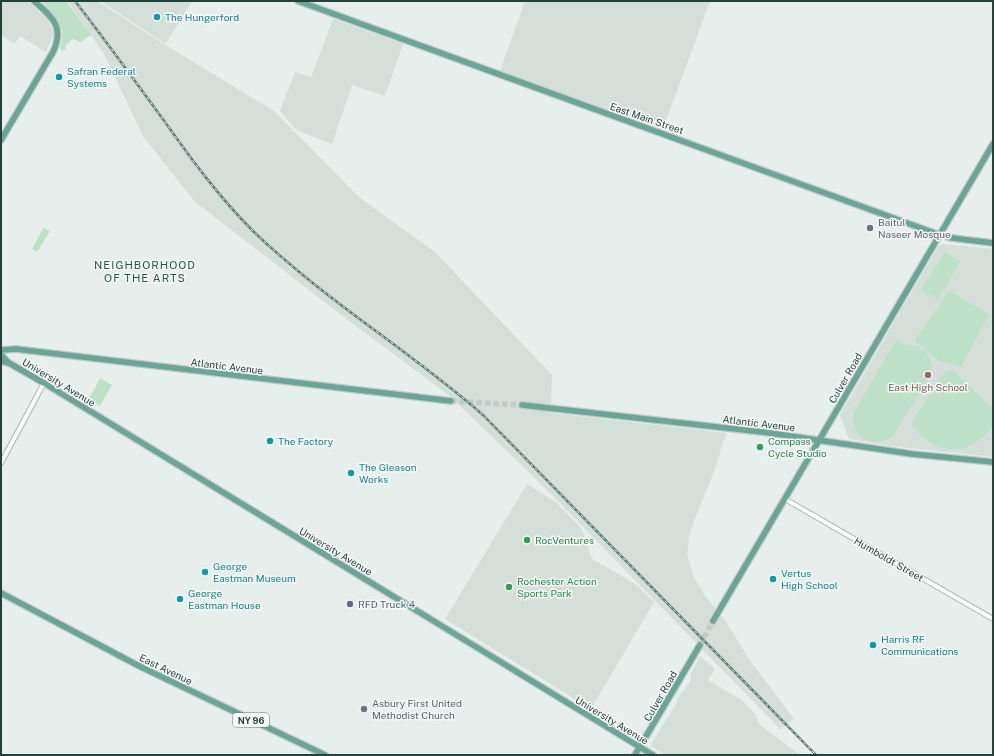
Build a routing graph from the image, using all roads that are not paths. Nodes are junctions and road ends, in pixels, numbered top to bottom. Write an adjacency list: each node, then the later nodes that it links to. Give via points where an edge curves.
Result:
1 (34, 1): 3 (main road, via 52,18 58,31 58,38 53,52)
2 (298, 1): 5 (main road, East Main Street)
3 (1, 140)
4 (993, 144): 5 (main road, Culver Road)
5 (940, 235): 6 (main road, East Main Street); 14 (main road, Culver Road)
6 (993, 243)
7 (1, 350): 12 (main road, Atlantic Avenue, via 21,350)
8 (1, 355): 10 (main road, University Avenue)
9 (1, 361): 10 (main road, University Avenue)
10 (9, 363): 11 (main road, University Avenue)
11 (44, 383): 16 (street); 22 (main road, University Avenue)
12 (451, 401)
13 (522, 405): 14 (main road, Atlantic Avenue)
14 (819, 440): 15 (main road, Atlantic Avenue, via 912,454); 17 (main road, Culver Road)
15 (993, 462)
16 (1, 463)
17 (785, 499): 19 (street, Humboldt Street); 20 (main road, Culver Road)
18 (1, 593): 23 (main road, East Avenue / NY 96, via 139,666)
19 (993, 619)
20 (713, 621)
21 (700, 645): 22 (main road, Culver Road)
22 (640, 747): 24 (main road, Culver Road); 25 (main road, University Avenue)
23 (325, 755)
24 (635, 755)
25 (653, 755)

